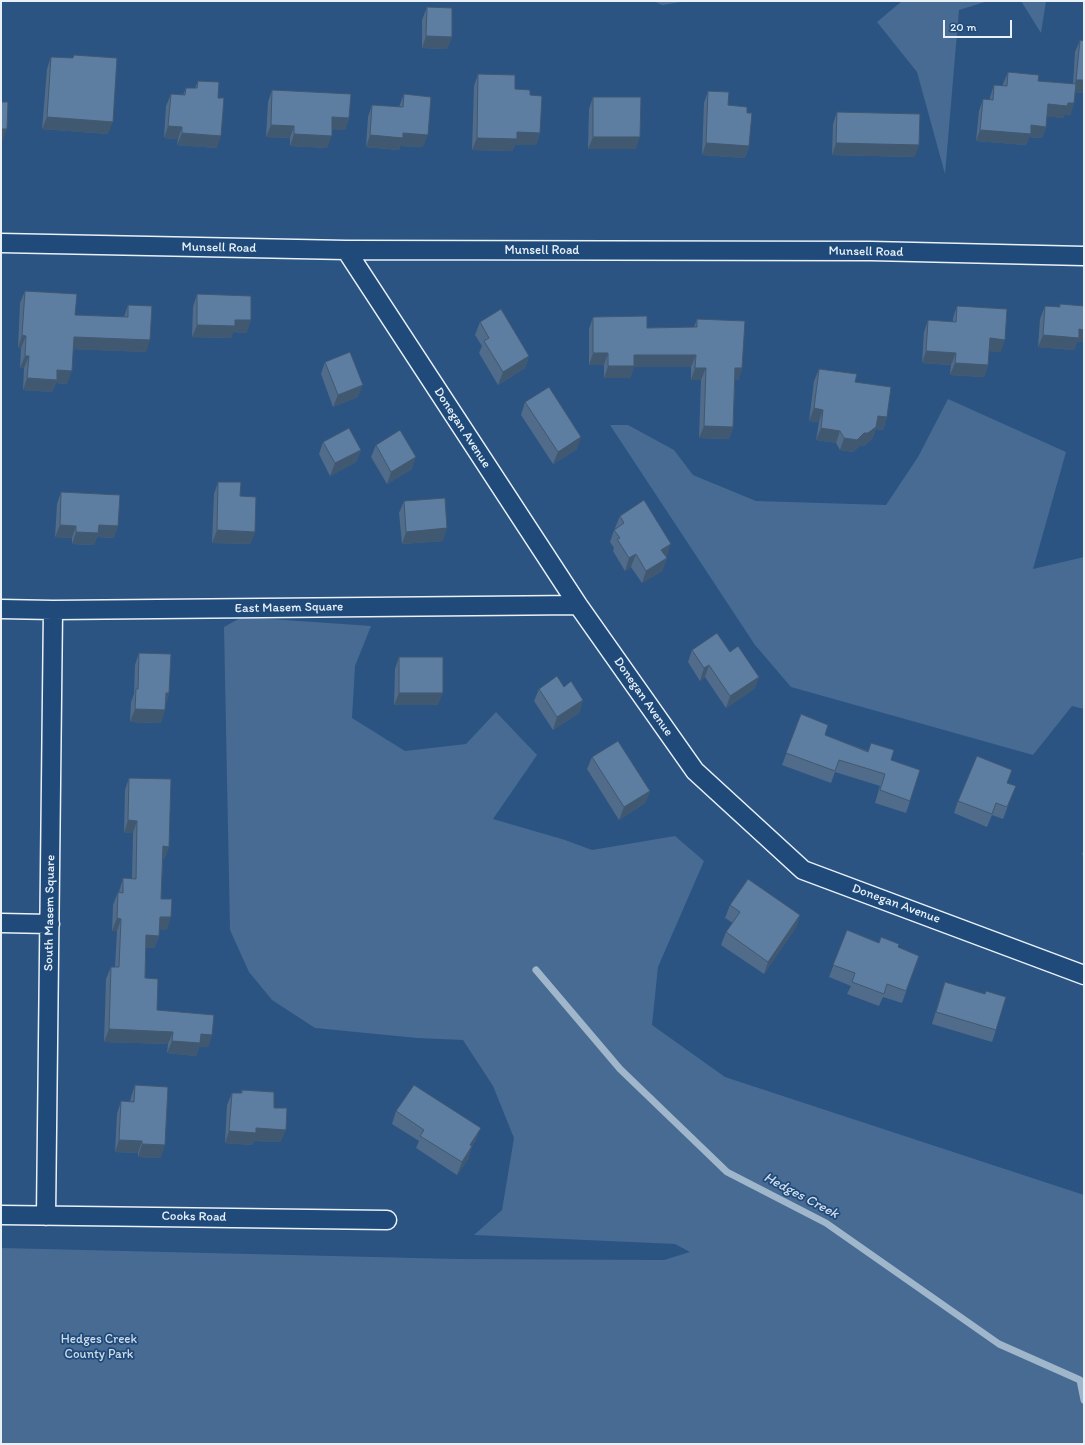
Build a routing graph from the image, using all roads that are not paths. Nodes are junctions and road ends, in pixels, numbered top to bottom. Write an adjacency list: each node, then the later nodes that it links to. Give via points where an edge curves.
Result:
1 (1, 244): 2 (street, Munsell Road)
2 (346, 250): 3 (street, Munsell Road, via 871,251); 4 (street, Donegan Avenue)
3 (1084, 256)
4 (578, 605): 6 (street, East Masem Square); 9 (street, Donegan Avenue, via 695,771 803,870)
5 (1, 609): 6 (street, East Masem Square)
6 (53, 610): 8 (street, South Masem Square)
7 (1, 923): 8 (street)
8 (50, 924): 11 (street, South Masem Square)
9 (1084, 975)
10 (1, 1215): 11 (street, Cooks Road)
11 (46, 1216): 12 (street, Cooks Road)
12 (387, 1220)

